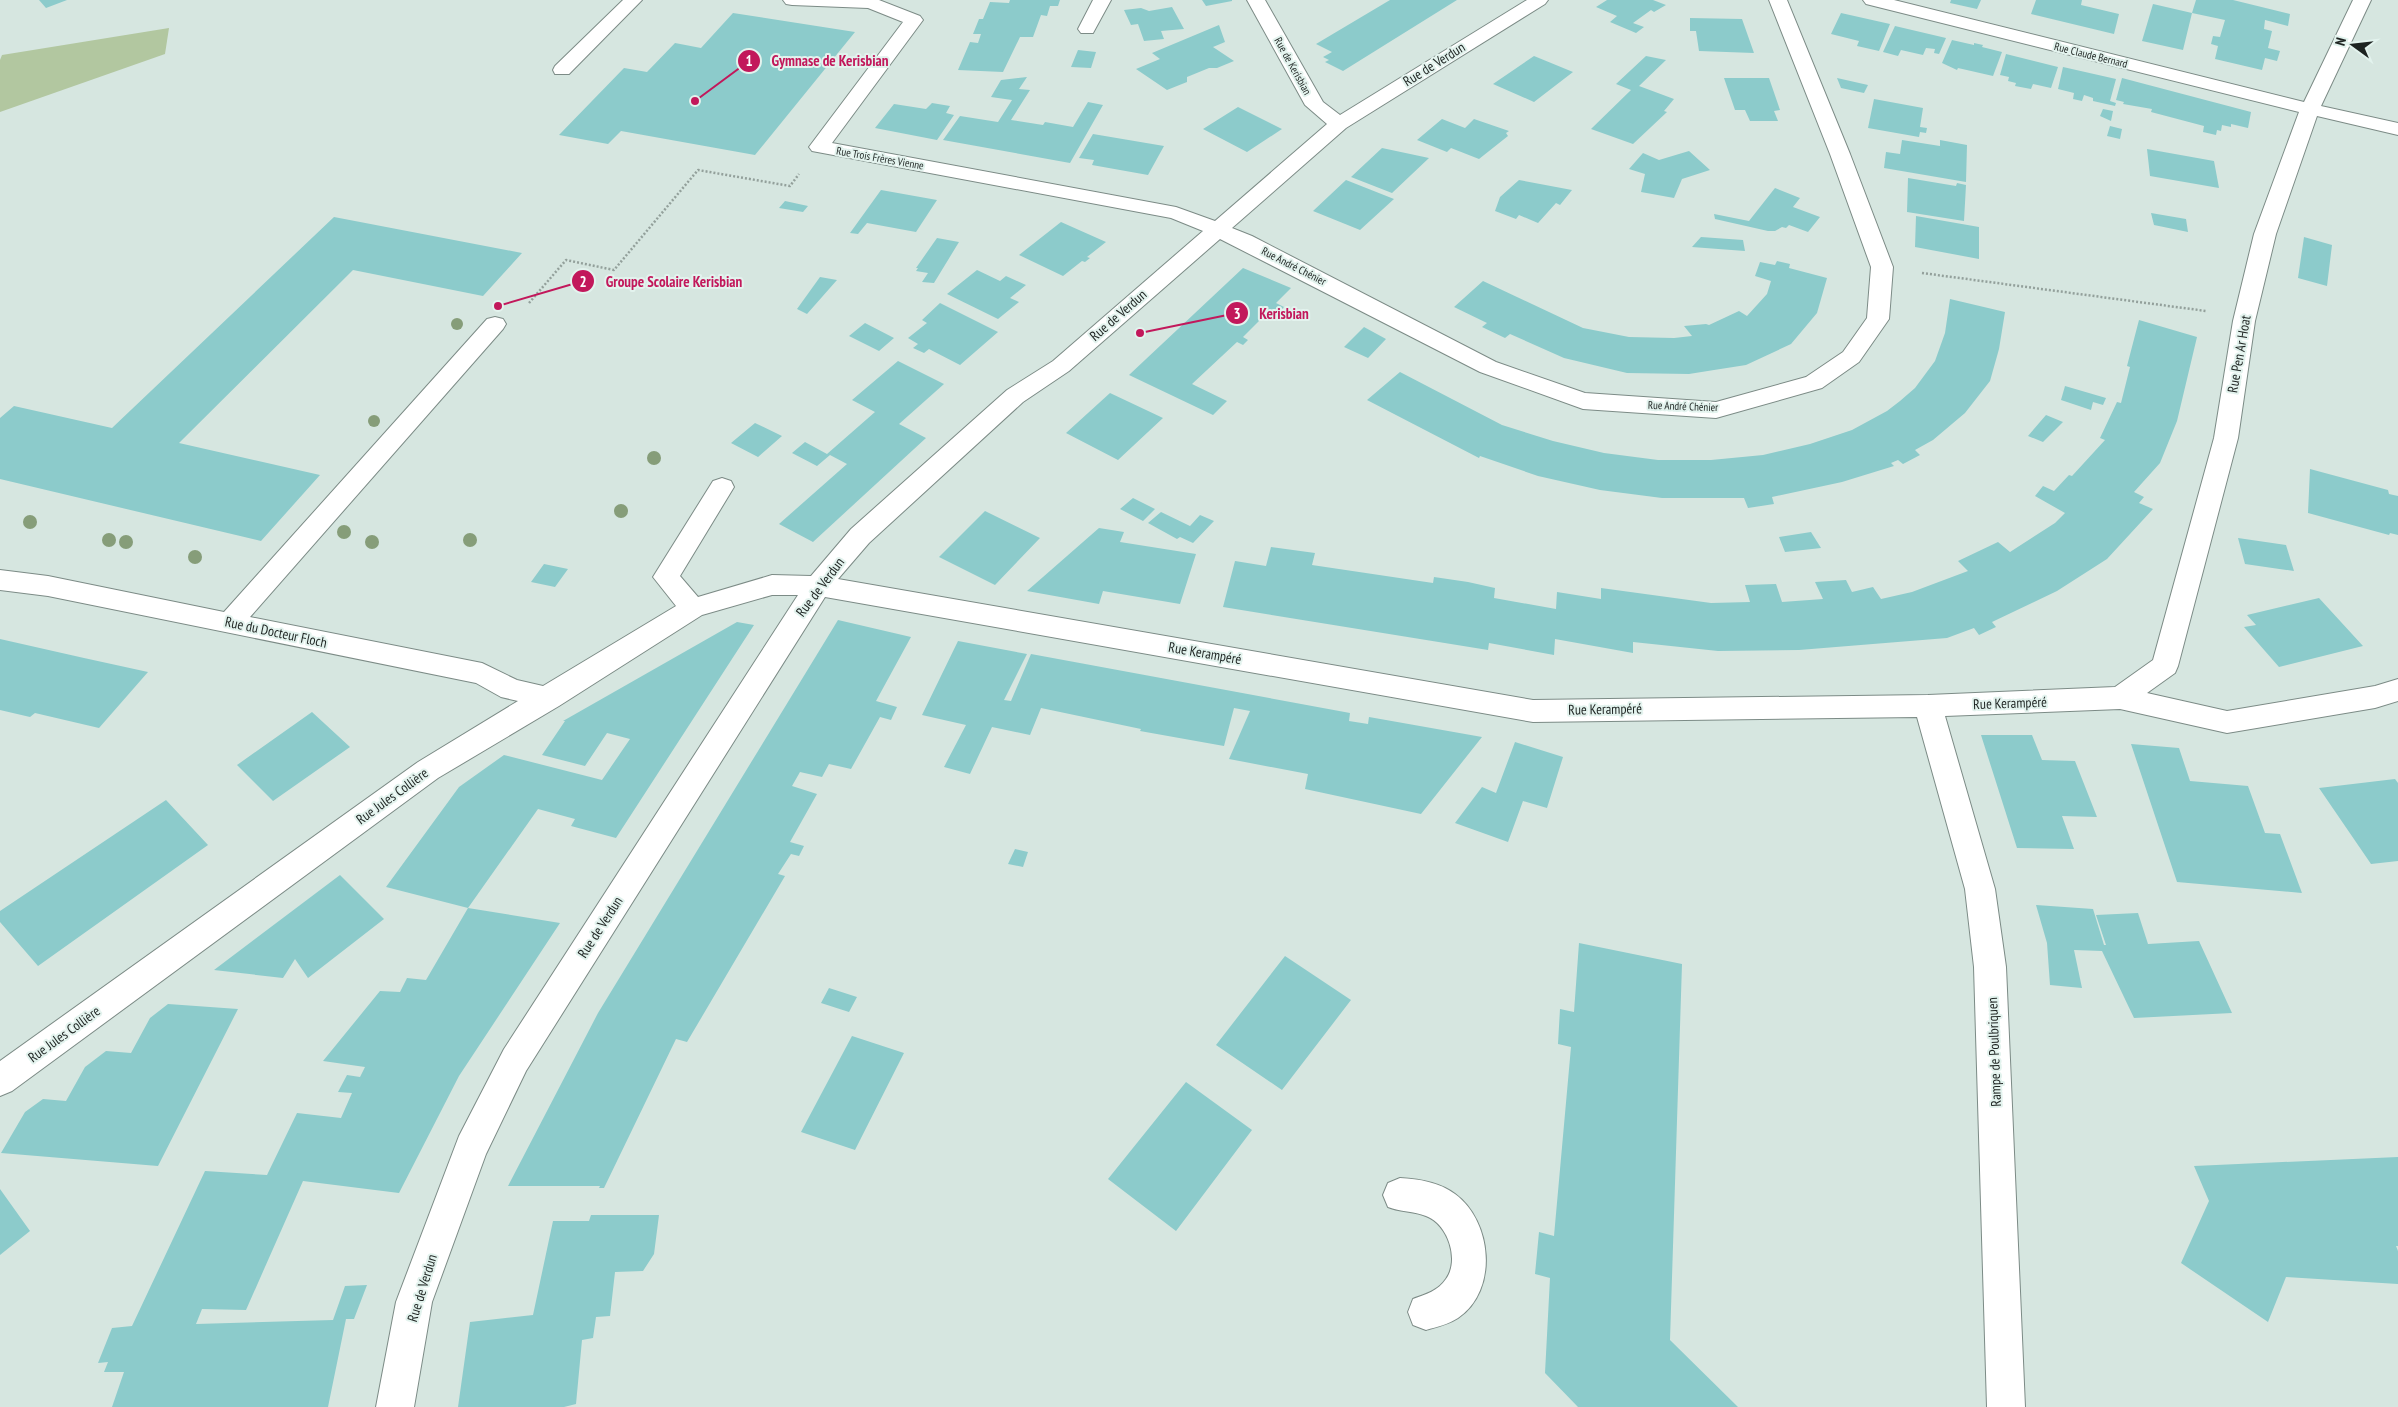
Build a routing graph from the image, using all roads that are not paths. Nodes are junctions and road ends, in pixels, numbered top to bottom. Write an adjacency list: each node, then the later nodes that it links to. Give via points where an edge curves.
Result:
1 (633, 0): 10 (street)
2 (792, 0): 14 (street, Rue Trois Frères Vienne, via 871,2 914,20 819,147 1176,213)
3 (1102, 0): 9 (street)
4 (1256, 0): 12 (street, Rue de Kerisbian, via 1315,105)
5 (1538, 0): 12 (street, Rue de Verdun)
6 (1778, 0): 14 (street, Rue André Chénier, via 1882,267 1878,319 1851,357 1814,382 1716,410 1583,401 1488,367 1253,245)
7 (1872, 0): 11 (street, Rue Claude Bernard)
8 (2362, 0): 11 (street, Rue Pen Ar Hoat)
9 (1087, 29)
10 (562, 70)
11 (2310, 109): 13 (street, Rue Claude Bernard); 23 (street, Rue Pen Ar Hoat, via 2265,234 2244,321 2226,438 2165,666)
12 (1339, 124): 14 (street, Rue de Verdun)
13 (2398, 129)
14 (1217, 230): 18 (street, Rue de Verdun, via 1061,366 1015,396 860,536)
15 (495, 324): 20 (street)
16 (722, 487): 19 (street, via 666,576)
17 (0, 580): 20 (street, Rue du Docteur Floch, via 48,586)
18 (818, 586): 19 (street, Rue Jules Collière, via 772,585); 24 (street, Rue Kerampéré, via 1533,710); 28 (street, Rue de Verdun, via 514,1060 471,1148 414,1302)
19 (693, 608): 22 (street, Rue Jules Collière)
20 (228, 623): 22 (street, Rue du Docteur Floch, via 482,674 511,689)
21 (2398, 690): 23 (street, Rue Kerampéré, via 2375,697 2228,722)
22 (548, 698): 25 (street, Rue Jules Collière, via 428,770)
23 (2120, 698): 24 (street, Rue Kerampéré)
24 (1928, 706): 29 (street, Rampe de Poulbriquen, via 1980,889 1990,967)
25 (0, 1080)
26 (1400, 1195): 27 (street, via 1422,1196 1443,1206 1459,1223 1469,1244 1470,1267 1462,1288 1447,1304)
27 (1426, 1312)
28 (394, 1407)
29 (2006, 1407)

